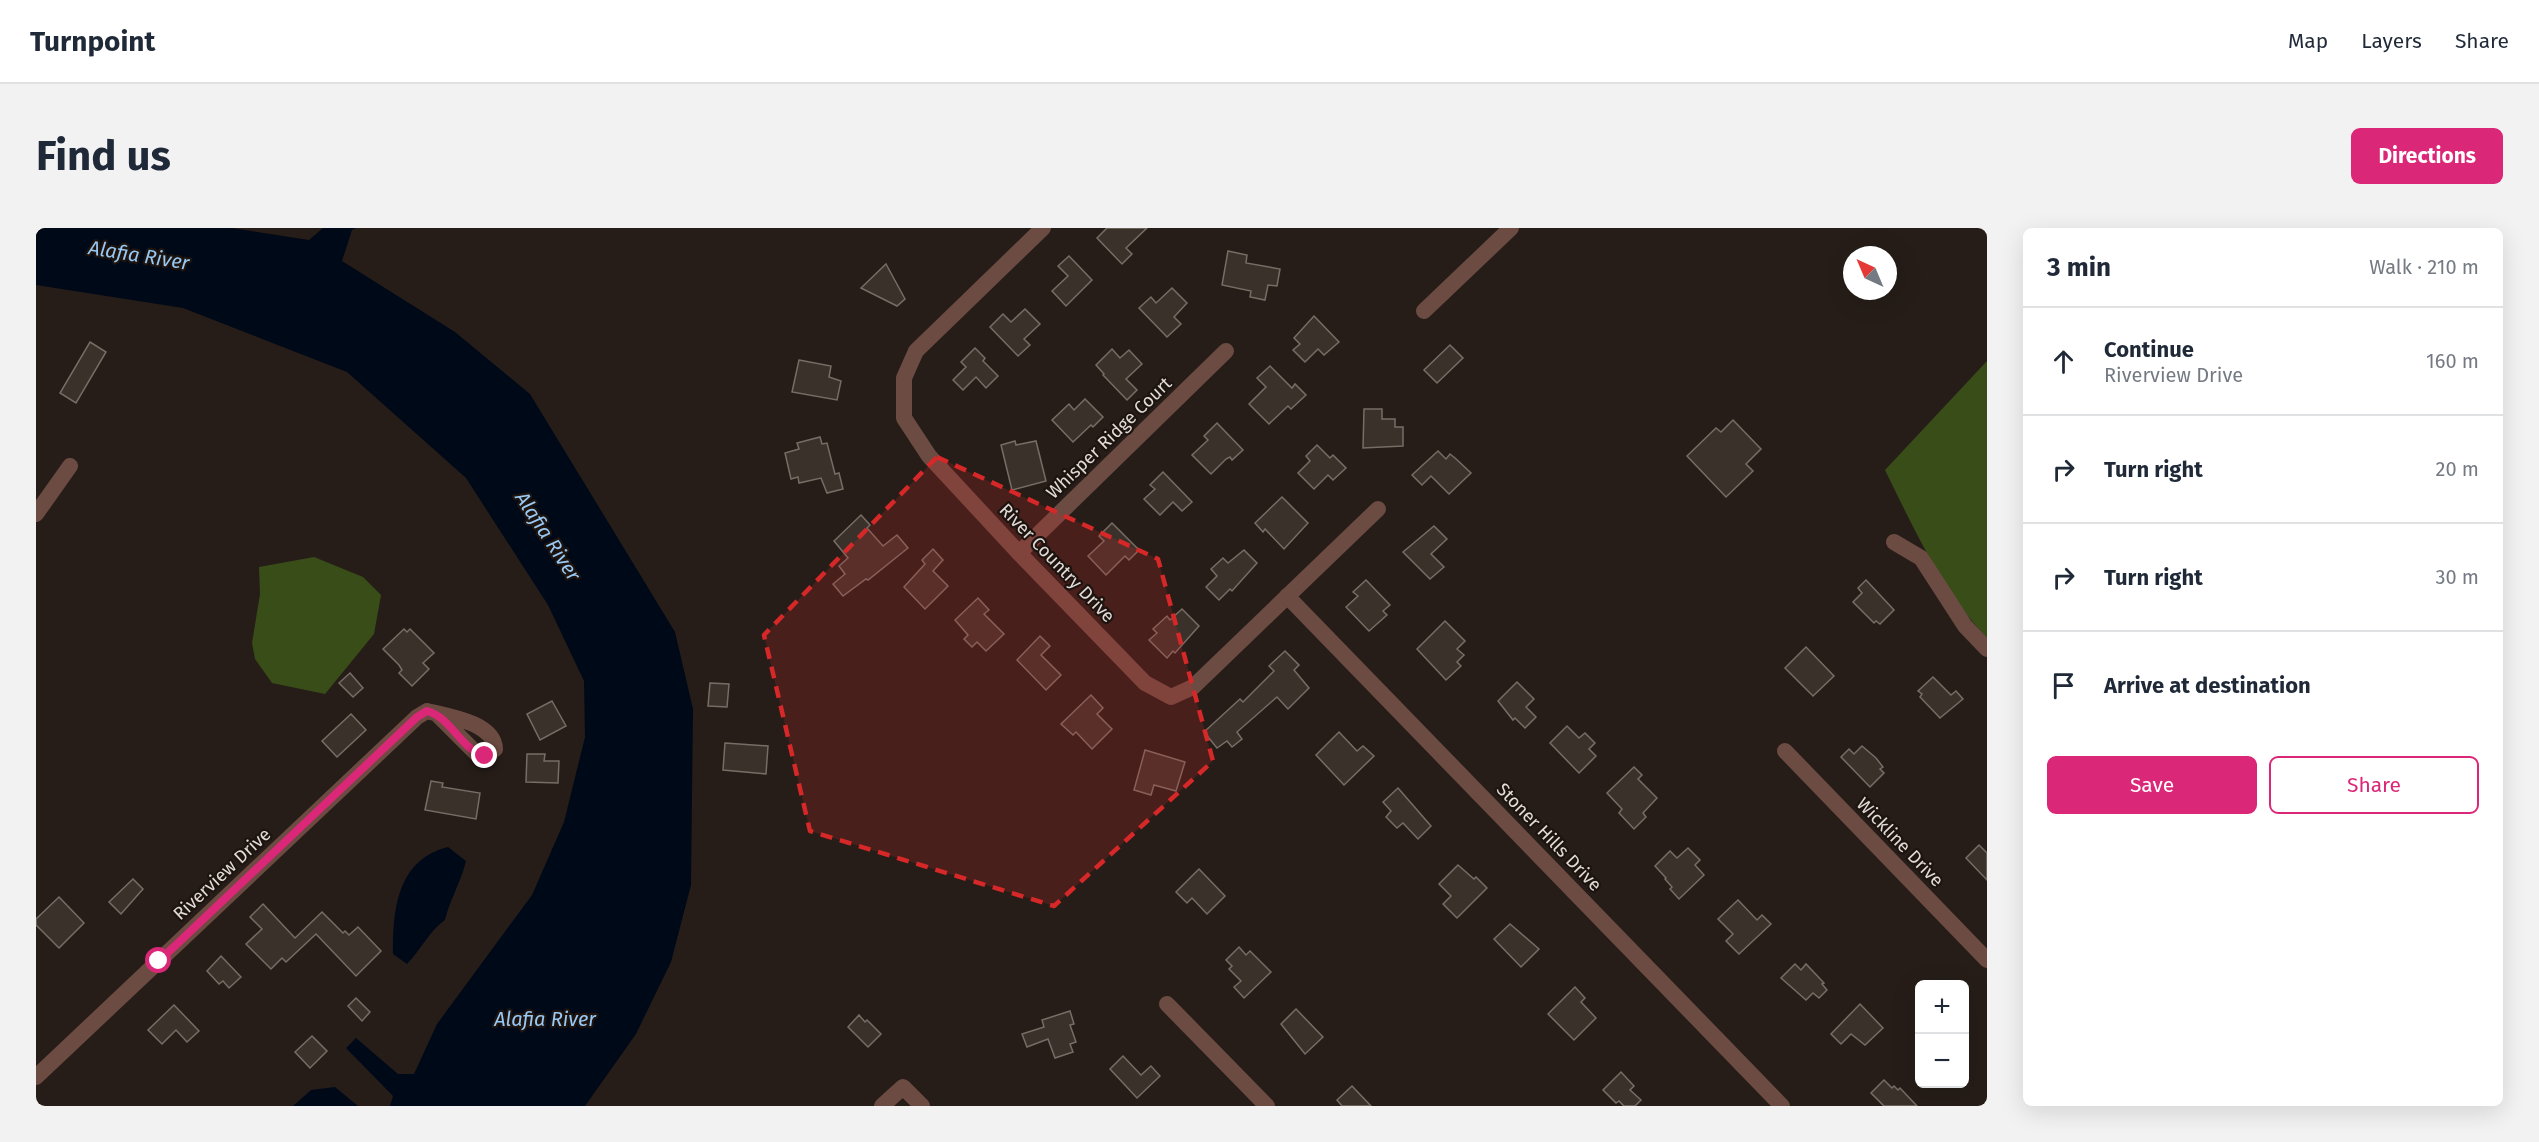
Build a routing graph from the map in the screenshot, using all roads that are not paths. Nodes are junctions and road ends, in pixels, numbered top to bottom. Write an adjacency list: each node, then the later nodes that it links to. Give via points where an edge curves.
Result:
1 (1044, 228): 9 (street, River Country Drive, via 916,351 904,378 904,418 929,456)
2 (1511, 228): 3 (street)
3 (1424, 311)
4 (1226, 351): 9 (street, Whisper Ridge Court)
5 (70, 466): 7 (street)
6 (1378, 509): 10 (street, River Country Drive)
7 (36, 514)
8 (1894, 542): 11 (street, via 1921,558 1965,626)
9 (1018, 553): 10 (street, River Country Drive, via 1145,683 1171,697 1193,687)
10 (1287, 596): 20 (street, Stoner Hills Drive)
11 (1987, 649)
12 (437, 714): 16 (street, Riverview Drive, via 427,711 408,724)
13 (1785, 751): 14 (street, Wickline Drive)
14 (1987, 960)
15 (1167, 1004): 19 (street)
16 (36, 1077)
17 (882, 1106): 18 (street, via 903,1086)
18 (922, 1106)
19 (1267, 1106)
20 (1782, 1106)

